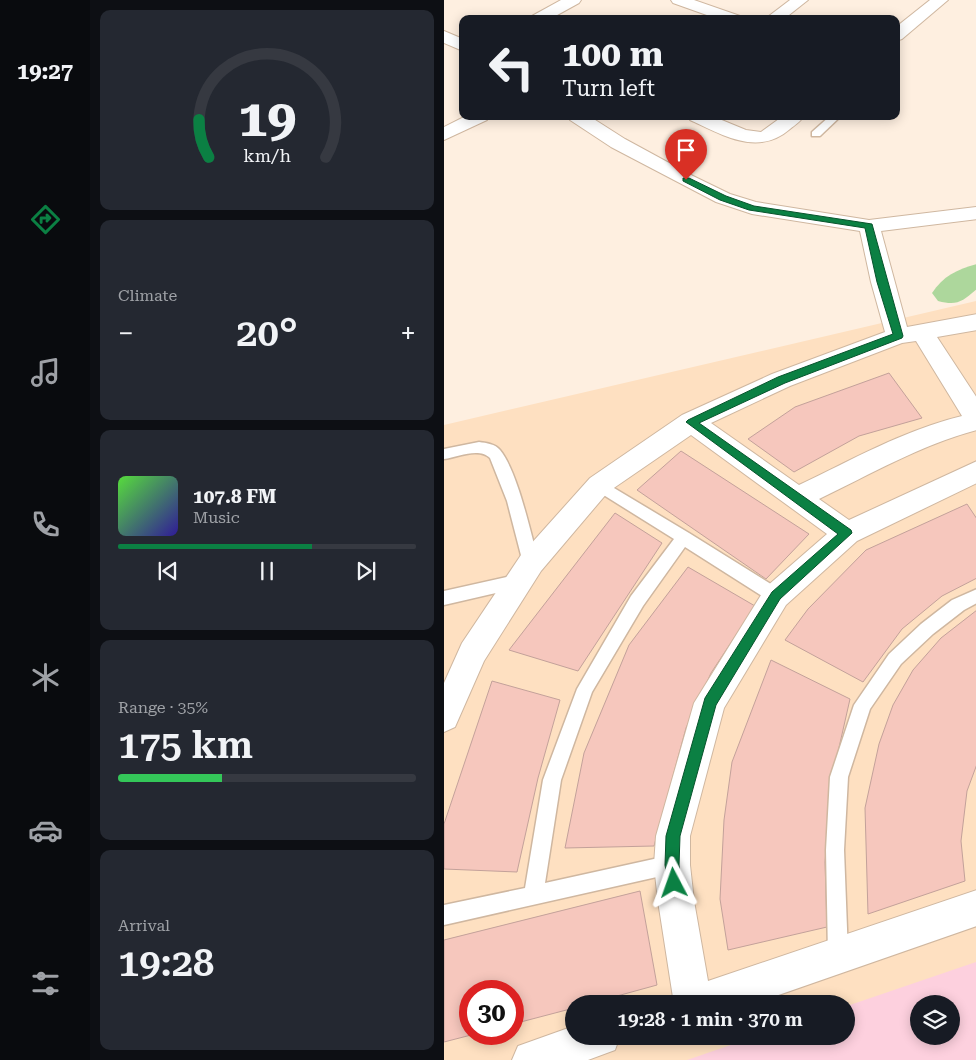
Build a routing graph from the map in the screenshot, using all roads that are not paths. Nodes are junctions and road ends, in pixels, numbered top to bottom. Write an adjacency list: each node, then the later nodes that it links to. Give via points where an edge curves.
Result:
1 (573, 0): 5 (street)
2 (800, 0): 7 (street)
3 (940, 0): 8 (street)
4 (680, 7): 6 (street, via 695,5)
5 (545, 15)
6 (723, 15)
7 (779, 15)
8 (900, 33)
9 (444, 36): 10 (street)
10 (459, 44)
11 (473, 120): 16 (street)
12 (582, 120): 19 (street, via 618,143 723,198 752,208)
13 (706, 120): 14 (street, via 750,137 762,138)
14 (789, 120)
15 (832, 120): 17 (lane)
16 (444, 134)
17 (816, 134)
18 (976, 213): 19 (street)
19 (868, 226): 21 (street, via 882,282)
20 (976, 322): 21 (street)
21 (910, 334): 22 (street); 23 (street, via 781,380)
22 (976, 421): 27 (street, via 914,441)
23 (691, 422): 26 (street); 27 (street)
24 (444, 454): 30 (lane, via 490,448 497,454 511,490)
25 (974, 476): 28 (street)
26 (599, 485): 29 (lane); 30 (street)
27 (797, 498): 28 (street)
28 (847, 533): 32 (street)
29 (684, 537): 32 (lane); 36 (lane, via 637,601 585,689 552,780)
30 (526, 572): 33 (lane); 34 (street, via 472,653)
31 (976, 595): 39 (lane, via 927,629 895,659 863,705 839,778 835,850)
32 (776, 596): 35 (street, via 710,702 673,836)
33 (444, 598)
34 (444, 717)
35 (672, 865): 36 (lane); 40 (street)
36 (533, 895): 38 (lane)
37 (976, 908): 39 (street)
38 (444, 915)
39 (838, 955): 41 (street)
40 (692, 995)
41 (723, 995)
42 (576, 1045): 43 (street)
43 (532, 1060)

